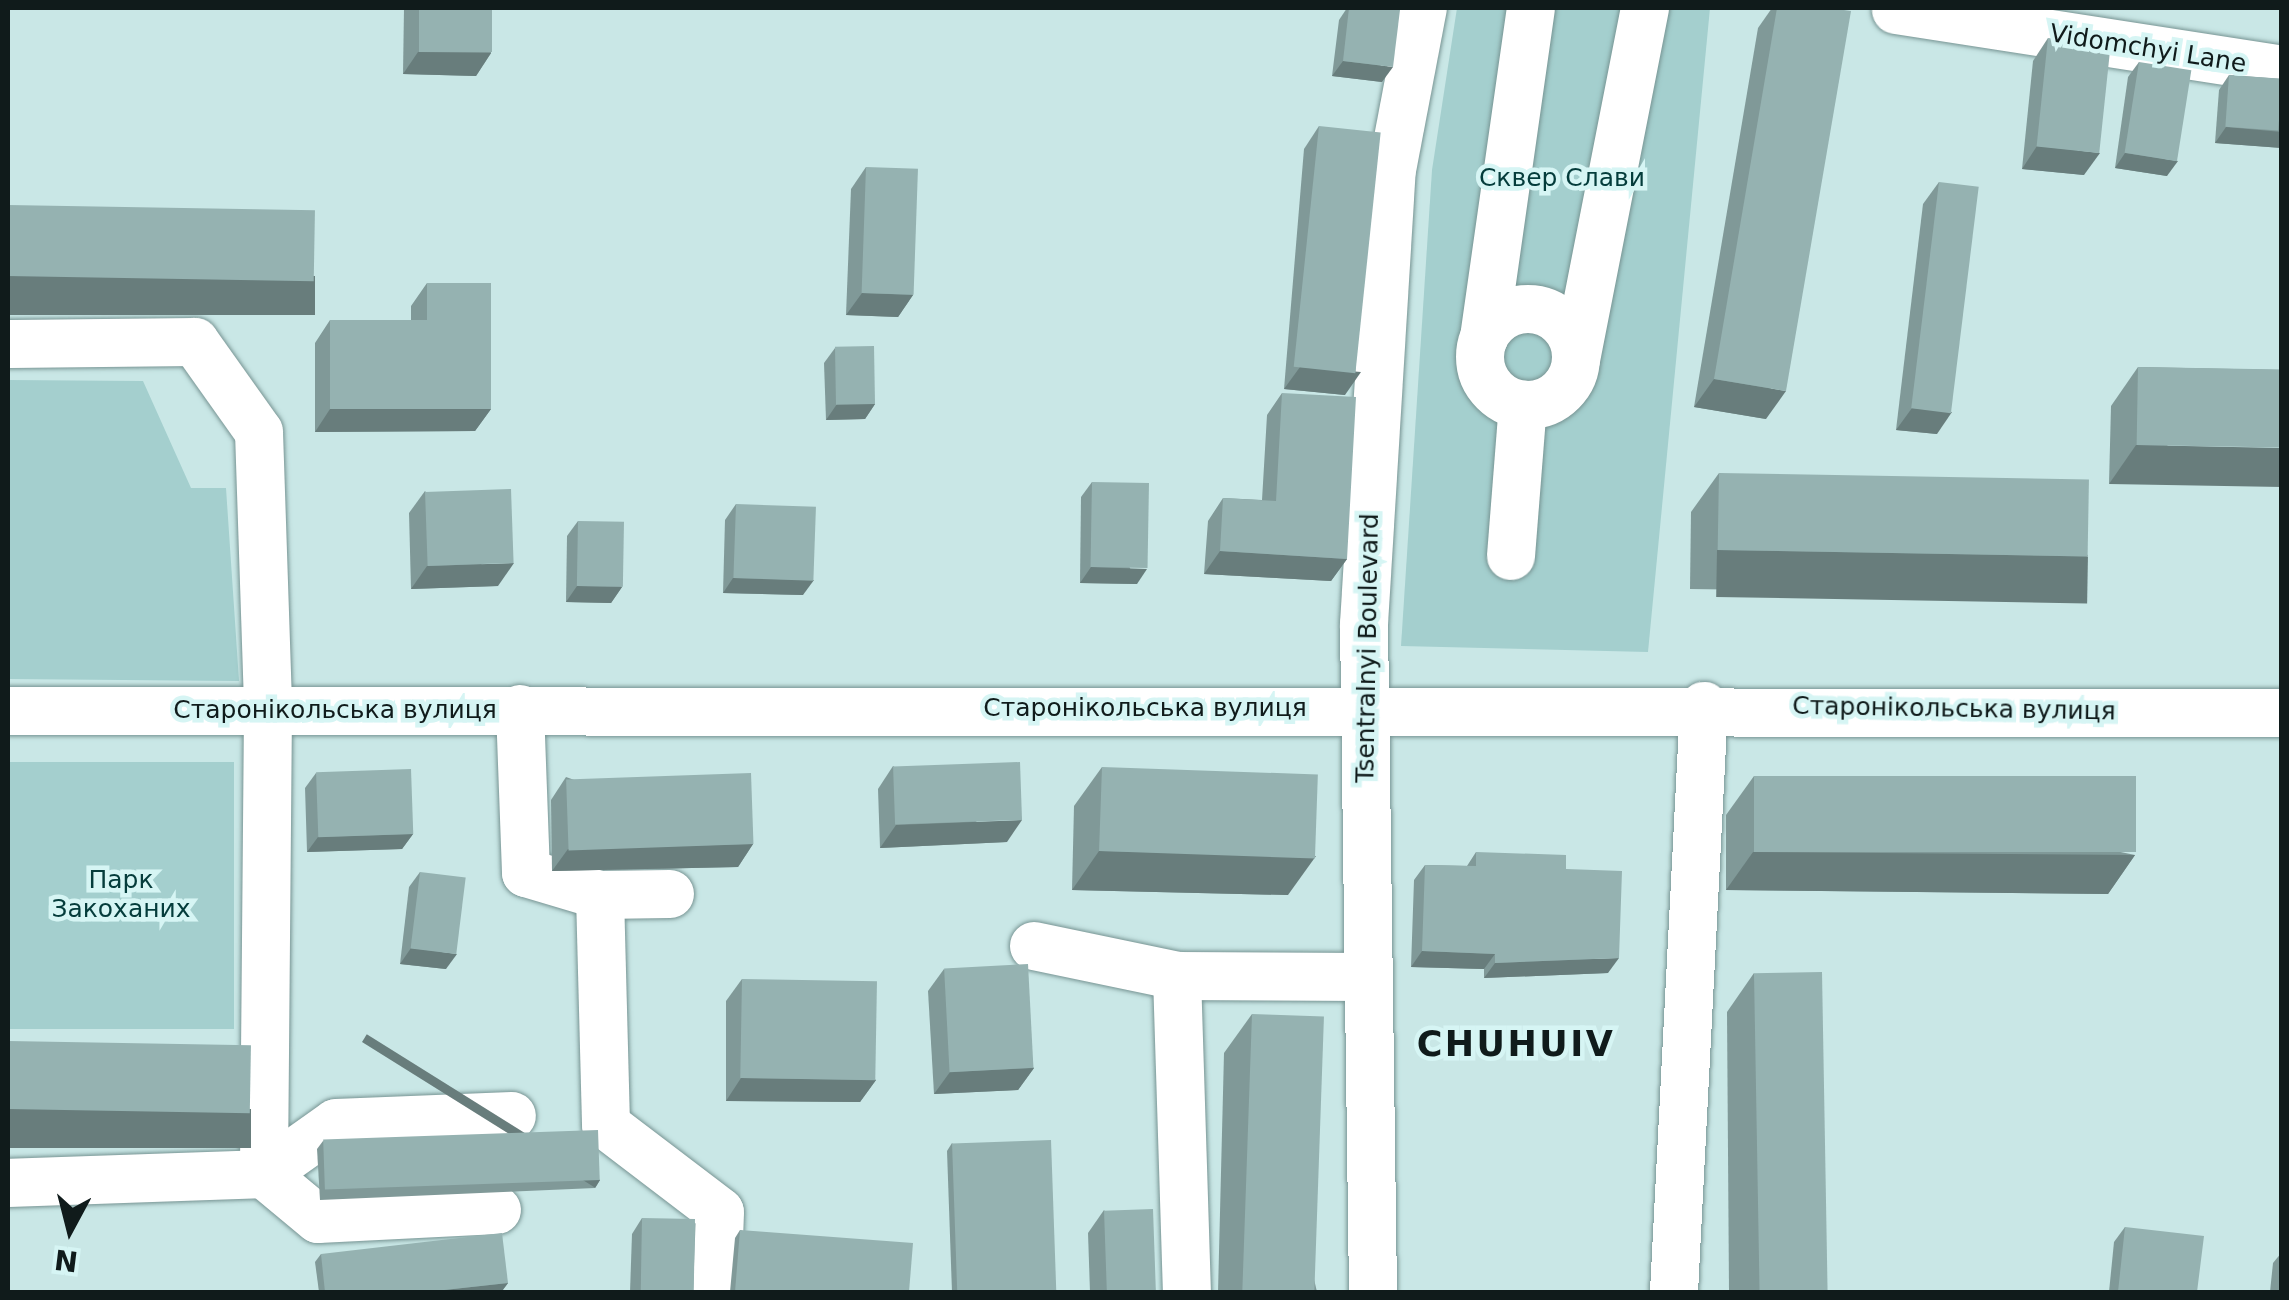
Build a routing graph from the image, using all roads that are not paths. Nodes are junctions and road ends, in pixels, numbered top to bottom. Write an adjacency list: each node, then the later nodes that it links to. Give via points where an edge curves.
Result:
1 (1423, 8): 12 (street, Tsentralnyi Boulevard, via 1392,170)
2 (1531, 8): 6 (street)
3 (1645, 8): 8 (street)
4 (1896, 10): 5 (street, Vidomchyi Lane)
5 (2282, 70)
6 (1484, 338): 8 (street, via 1506,314 1540,310 1567,328); 9 (street, via 1489,386)
7 (8, 344): 13 (street, via 194,342 259,432)
8 (1576, 360): 9 (street, via 1563,390)
9 (1523, 404): 10 (street)
10 (1511, 556)
11 (1704, 706): 12 (street, Старонікольська вулиця); 16 (street, Старонікольська вулиця); 29 (street)
12 (1364, 708): 14 (street, Старонікольська вулиця); 21 (street, Tsentralnyi Boulevard)
13 (268, 710): 14 (street, Старонікольська вулиця); 15 (street, Старонікольська вулиця); 23 (street)
14 (520, 710): 18 (street, via 526,873)
15 (8, 711)
16 (2282, 713)
17 (670, 894): 18 (street)
18 (600, 895): 26 (street, via 606,1125 720,1212)
19 (1034, 946): 20 (street)
20 (1176, 976): 21 (street); 27 (street)
21 (1365, 976): 28 (street, Tsentralnyi Boulevard)
22 (512, 1116): 23 (street, via 336,1124)
23 (264, 1174): 24 (street); 25 (street, via 318,1219)
24 (8, 1183)
25 (497, 1210)
26 (717, 1292)
27 (1187, 1292)
28 (1374, 1292)
29 (1674, 1292)

